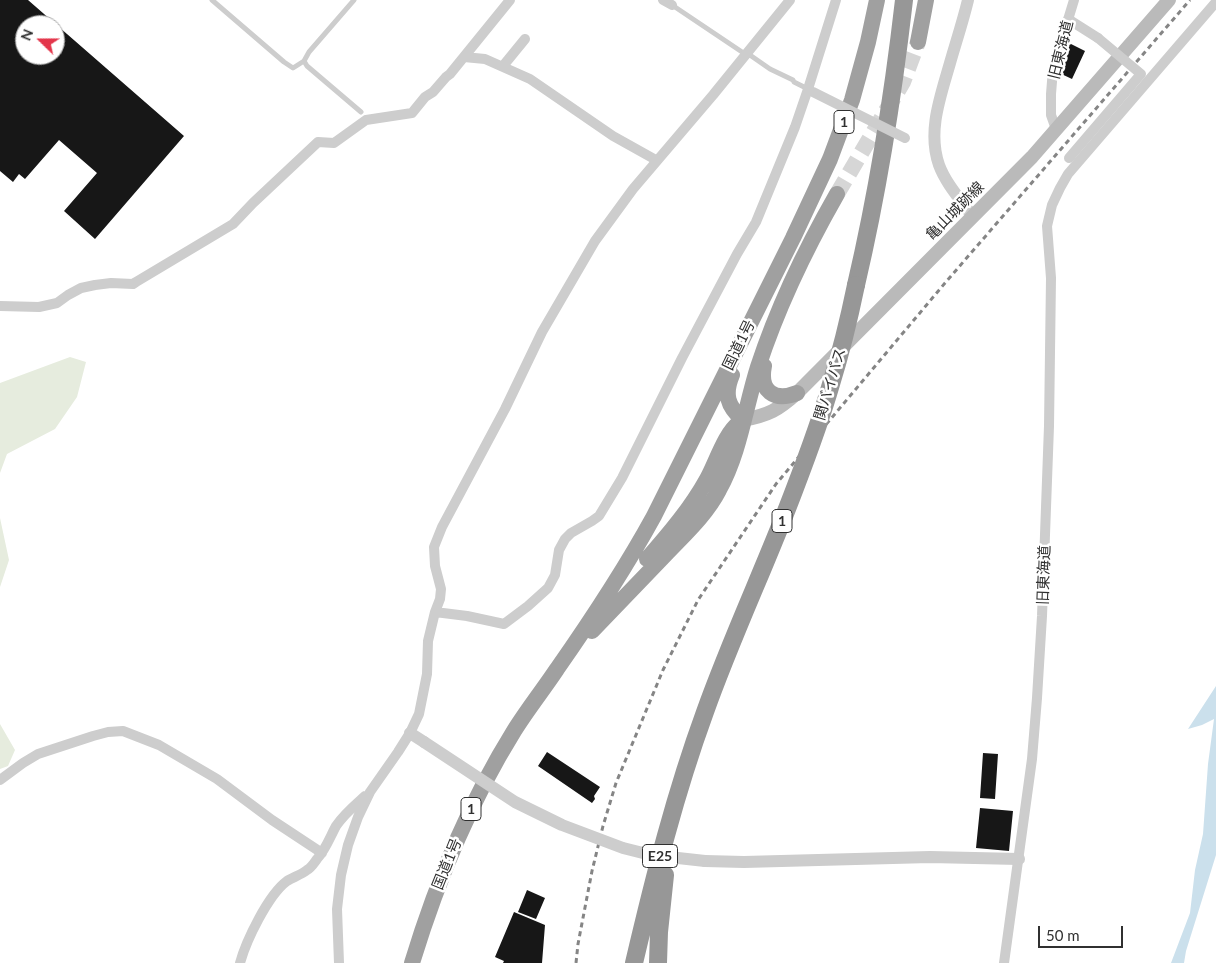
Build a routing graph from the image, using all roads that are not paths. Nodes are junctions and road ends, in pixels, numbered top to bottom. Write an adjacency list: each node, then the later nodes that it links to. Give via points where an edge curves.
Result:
1 (212, 0): 19 (lane, via 293,68)
2 (354, 0): 19 (lane)
3 (510, 0): 18 (street)
4 (790, 0): 17 (street)
5 (836, 0): 21 (street)
6 (877, 0): 29 (highway, 国道1号 / 1, via 852,100 830,159)
7 (904, 0): 38 (highway, 関バイパス / 1, bridge, via 871,217 831,385 809,451)
8 (926, 0): 16 (highway)
9 (968, 0): 28 (street, via 939,100 934,142 939,165 949,184)
10 (1074, 0): 14 (street, 旧東海道)
11 (1170, 0): 23 (main road, 亀山城跡線)
12 (667, 2): 17 (lane)
13 (1216, 2): 26 (street, via 1074,166)
14 (1068, 19): 23 (street, 旧東海道, via 1053,69 1052,115); 26 (street, bridge, via 1098,38 1141,74 1069,158)
15 (525, 39): 20 (street)
16 (918, 42)
17 (746, 54): 21 (lane); 25 (street)
18 (464, 57): 20 (street, via 484,59); 31 (street, via 412,113 366,120 334,143 318,142 233,224 133,284 111,282 81,288 57,303 39,308)
19 (304, 61): 22 (lane)
20 (503, 66): 25 (street, via 530,79 613,136)
21 (811, 91): 24 (street, bridge); 34 (street, via 756,222 622,478 599,516 564,540 555,575 548,588 504,624)
22 (361, 112)
23 (1056, 129): 28 (main road, 亀山城跡線)
24 (905, 138)
25 (656, 160): 34 (street, via 595,241 542,332 442,527 434,547 441,589)
26 (1060, 188): 42 (street, 旧東海道, via 1047,226 1051,288 1042,616 1038,698)
27 (837, 194): 30 (highway, 国道1号 / 1)
28 (973, 216): 32 (main road, 亀山城跡線)
29 (793, 238): 33 (highway, via 727,390 733,410); 35 (highway, 国道1号 / 1, via 654,516)
30 (788, 287): 32 (highway, via 762,380 765,387 777,395); 33 (highway, 国道1号 / 1, via 766,344)
31 (0, 306)
32 (797, 393): 33 (main road, 亀山城跡線, via 772,412)
33 (743, 420): 35 (highway, via 732,430 707,480 675,526); 36 (highway, 国道1号 / 1, via 727,473 709,506)
34 (435, 612): 37 (street, via 428,641 424,694)
35 (585, 627): 36 (highway, 国道1号 / 1)
36 (557, 670): 45 (highway, 国道1号 / 1, via 514,732 459,832)
37 (410, 733): 40 (street); 42 (street, bridge, via 514,802 562,825 651,855 744,862 930,857)
38 (692, 750): 46 (highway, E25, bridge, via 662,844); 47 (highway, E25, bridge, via 669,846)
39 (0, 780): 41 (street, via 38,754 123,730 159,745 217,779)
40 (370, 792): 41 (street, via 346,813); 44 (street, via 352,832 341,875 337,909)
41 (322, 853): 43 (street, via 307,870 278,888 256,925)
42 (1019, 859): 48 (street, 旧東海道)
43 (240, 963)
44 (339, 963)
45 (412, 963)
46 (634, 963)
47 (658, 963)
48 (1004, 963)

